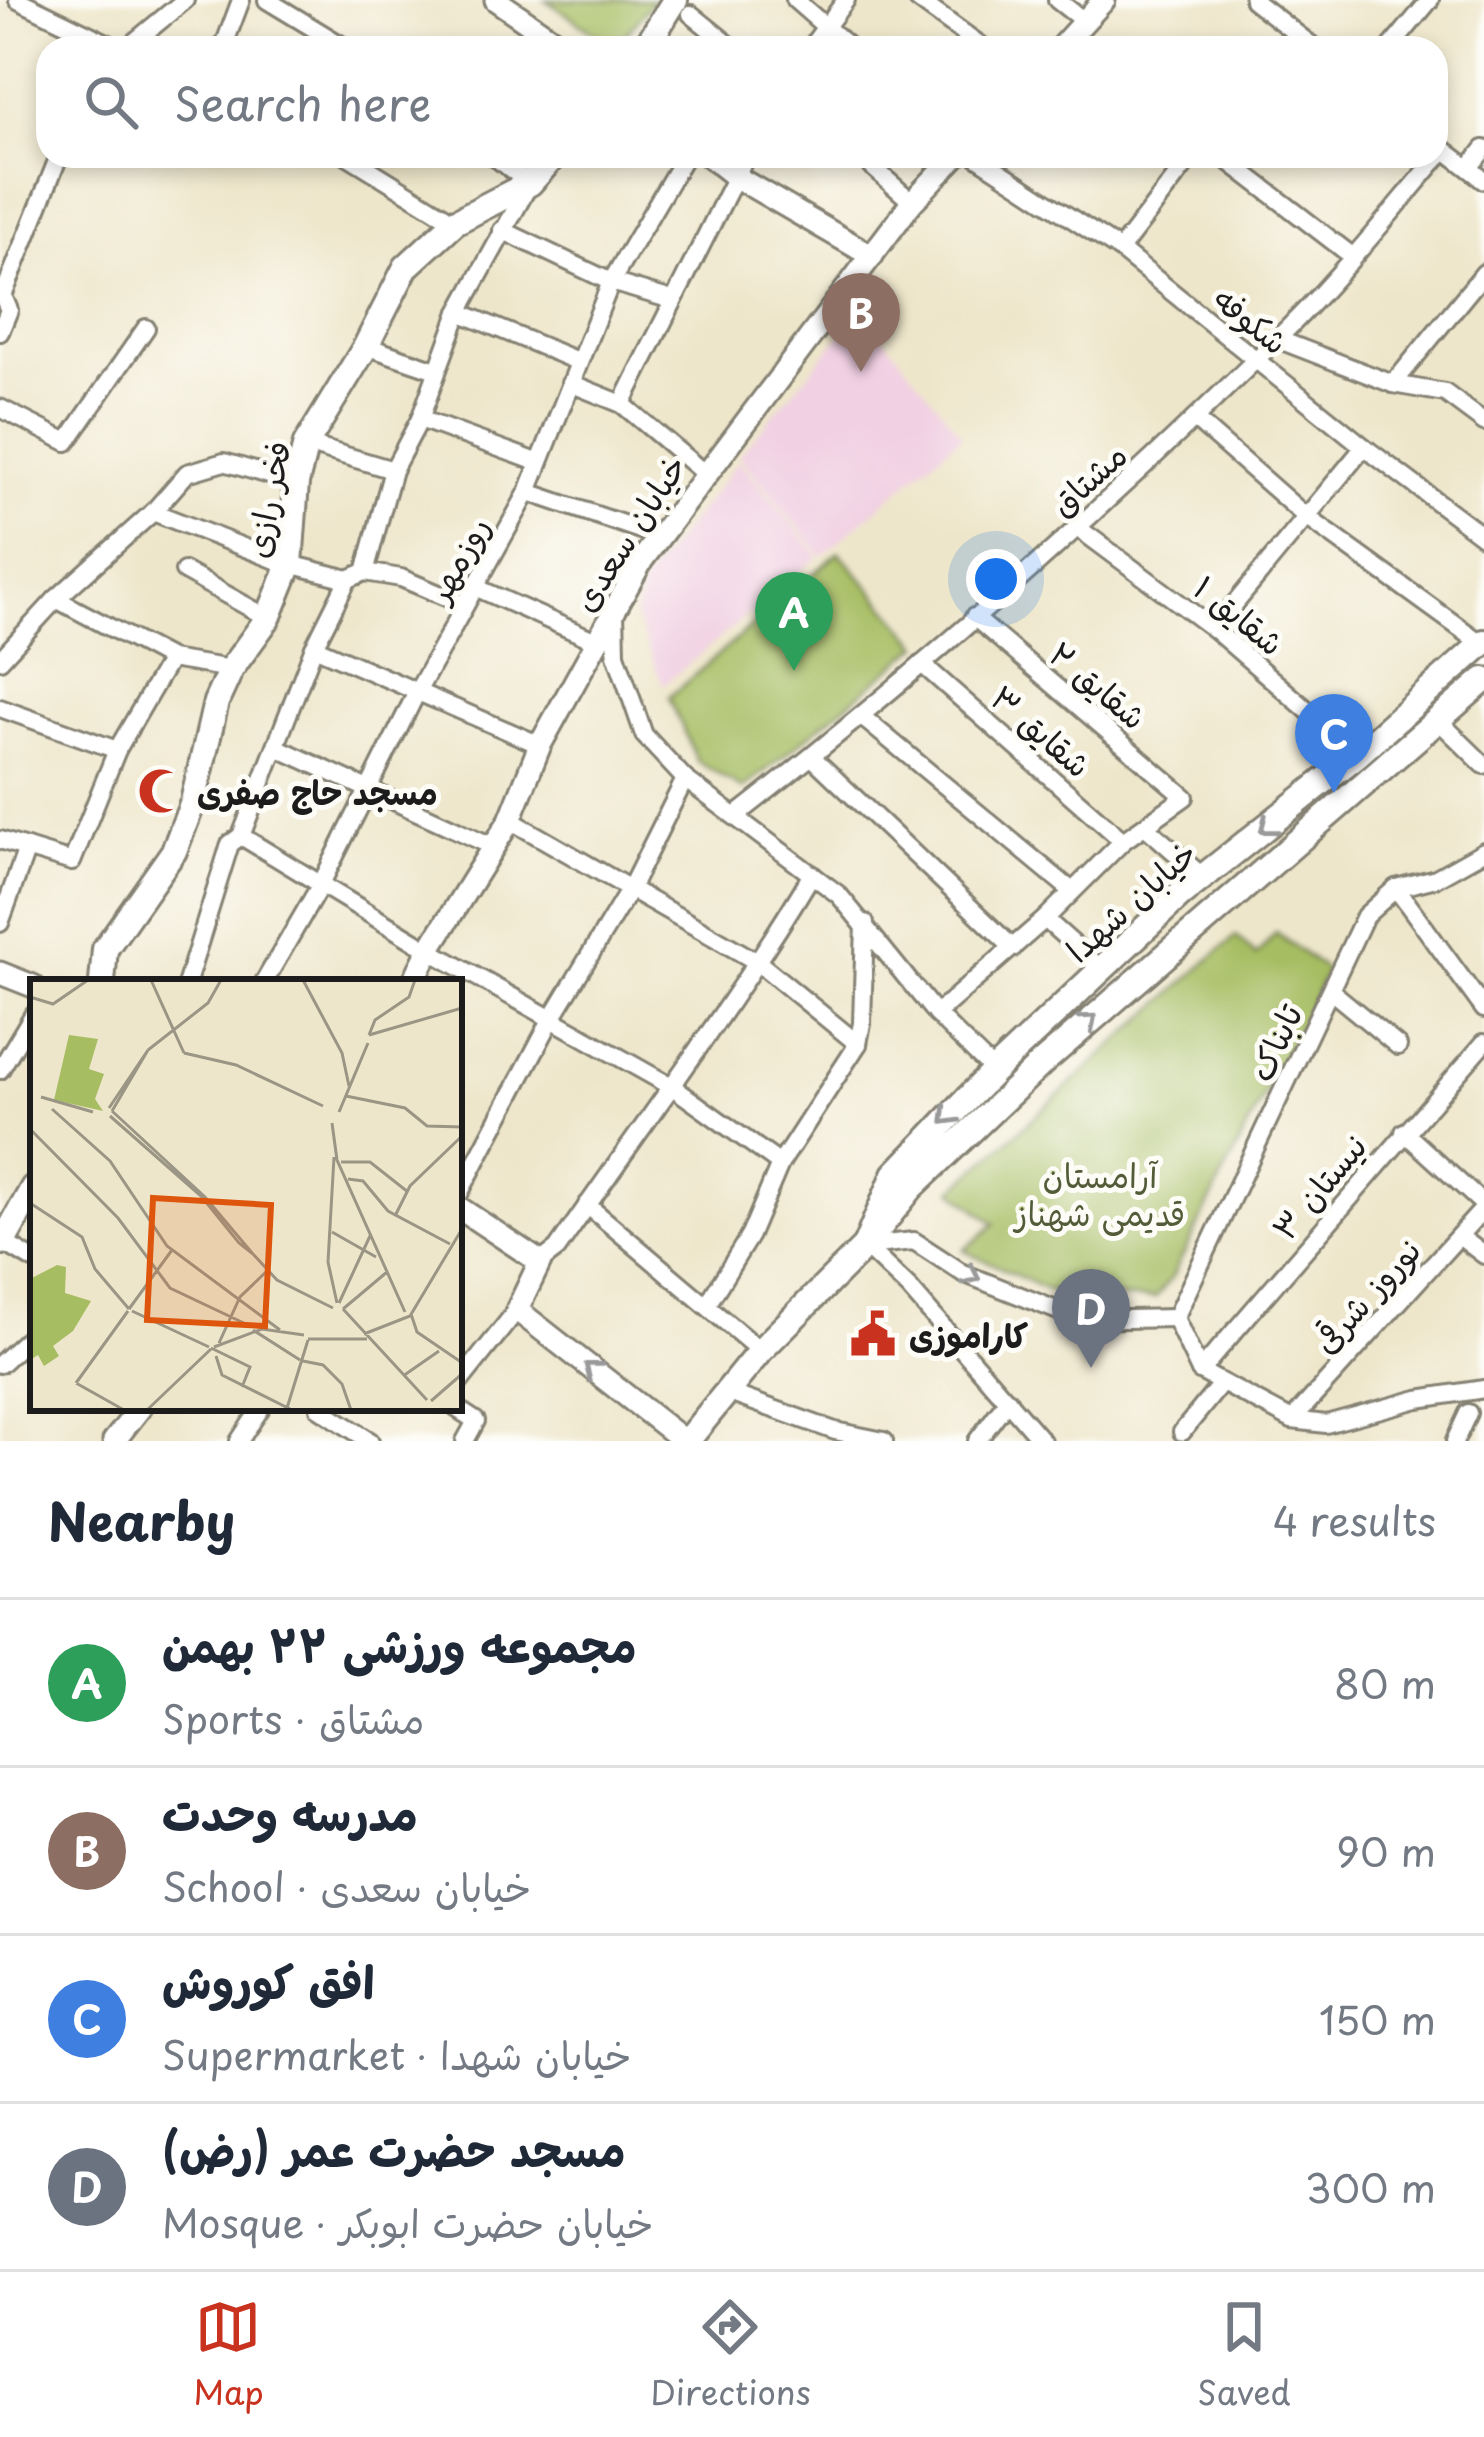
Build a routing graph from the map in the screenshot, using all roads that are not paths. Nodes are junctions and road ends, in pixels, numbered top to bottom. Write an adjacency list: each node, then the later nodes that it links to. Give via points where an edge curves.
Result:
1 (17, 0): 16 (street)
2 (184, 0): 17 (street)
3 (241, 0): 18 (street)
4 (267, 0): 19 (street)
5 (496, 0): 20 (street)
6 (795, 0): 14 (street)
7 (846, 0): 14 (street)
8 (918, 0): 25 (street)
9 (1057, 0): 26 (street)
10 (1104, 0): 27 (street)
11 (1255, 0): 15 (street)
12 (1430, 0): 30 (street)
13 (683, 7): 21 (main road); 22 (street)
14 (825, 26): 23 (street); 24 (street)
15 (1292, 30): 28 (street); 29 (street)
16 (92, 36)
17 (142, 36)
18 (228, 36)
19 (326, 36)
20 (548, 36)
21 (655, 36)
22 (718, 36)
23 (818, 36)
24 (836, 36)
25 (968, 36)
26 (1074, 36)
27 (1077, 36)
28 (1287, 36)
29 (1300, 36)
30 (1400, 36)
31 (1484, 149): 46 (street)
32 (1448, 153): 46 (street)
33 (54, 168): 60 (street, via 3,296 9,310)
34 (367, 168): 50 (street)
35 (510, 168): 48 (street)
36 (543, 168): 48 (main road, فخر رازی)
37 (678, 168): 56 (street, روزمهر)
38 (724, 168): 47 (street)
39 (740, 168): 47 (street)
40 (874, 168): 49 (street)
41 (945, 168): 49 (street, خیابان سعدی)
42 (994, 168): 52 (street, شکوفه)
43 (1183, 168): 52 (street)
44 (1238, 168): 54 (street)
45 (1423, 168): 54 (street, مشتاق)
46 (1477, 174)
47 (736, 177): 53 (street); 57 (street)
48 (530, 183): 50 (main road, فخر رازی); 51 (street)
49 (912, 202): 53 (street, خیابان سعدی)
50 (455, 222): 62 (main road, فخر رازی, via 406,267)
51 (502, 230): 56 (street); 58 (street)
52 (1120, 250): 63 (street, شکوفه)
53 (872, 256): 77 (street, خیابان سعدی)
54 (1352, 256): 61 (street, مشتاق)
55 (1484, 273): 67 (street)
56 (611, 282): 57 (street); 64 (street, روزمهر)
57 (671, 300): 68 (street)
58 (458, 312): 64 (street); 65 (street)
59 (146, 328): 69 (street, via 67,442)
60 (0, 332)
61 (1277, 339): 63 (street, مشتاق); 67 (street)
62 (366, 346): 65 (street); 73 (main road, فخر رازی)
63 (1254, 360): 71 (street, مشتاق); 74 (street, شکوفه)
64 (577, 361): 66 (street, روزمهر)
65 (436, 370): 70 (street)
66 (569, 383): 68 (street); 75 (street, روزمهر)
67 (1393, 384): 72 (street, via 1445,393)
68 (622, 404): 77 (street)
69 (0, 408)
70 (420, 419): 75 (street); 76 (street)
71 (1196, 420): 81 (street); 82 (street, مشتاق)
72 (1484, 422)
73 (306, 444): 76 (street); 78 (main road, فخر رازی)
74 (1364, 447): 81 (street); 84 (street, شکوفه)
75 (537, 461): 79 (street, روزمهر)
76 (393, 470): 87 (street)
77 (704, 473): 83 (street, خیابان سعدی)
78 (296, 483): 80 (street, via 224,462 187,473); 85 (main road, فخر رازی)
79 (528, 492): 83 (street); 88 (street, روزمهر)
80 (153, 512): 85 (street); 89 (street)
81 (1304, 515): 94 (street); 96 (street)
82 (1078, 528): 92 (street, مشتاق); 94 (street, شقایق ۱)
83 (658, 536): 91 (street, خیابان سعدی)
84 (1484, 537)
85 (290, 565): 87 (street); 93 (main road, فخر رازی)
86 (184, 571): 93 (street)
87 (356, 575): 90 (street, via 401,578); 97 (street)
88 (475, 587): 90 (street, روزمهر); 95 (street)
89 (56, 598): 98 (street); 99 (street)
90 (465, 605): 103 (street, روزمهر)
91 (615, 610): 95 (street, خیابان سعدی); 113 (street, via 616,654 644,735)
92 (974, 617): 100 (street, مشتاق); 117 (street, شقایق ۲, via 1185,797)
93 (268, 618): 101 (main road, فخر رازی)
94 (1214, 629): 110 (street, شقایق ۱)
95 (596, 641): 107 (street, خیابان سعدی)
96 (1483, 643): 110 (main road, خیابان شهدا)
97 (314, 647): 103 (street); 108 (street)
98 (170, 659): 101 (street); 109 (street)
99 (0, 660)
100 (922, 664): 105 (street, مشتاق); 120 (street, شقایق ۳)
101 (231, 669): 138 (main road, فخر رازی, via 174,851 105,949)
102 (1484, 680): 106 (main road, خیابان شهدا)
103 (417, 692): 107 (street); 114 (street, روزمهر)
104 (0, 708): 109 (street)
105 (861, 716): 111 (street, مشتاق); 129 (street)
106 (1438, 720): 112 (street); 163 (main road, خیابان شهدا, one-way to 106, via 911,1188 1042,1063)
107 (540, 745): 116 (street, خیابان سعدی)
108 (276, 747): 114 (street); 118 (street)
109 (117, 750): 122 (street, via 72,862)
110 (1358, 754): 125 (main road, خیابان شهدا, one-way to 125)
111 (812, 757): 115 (street, مشتاق); 133 (street)
112 (1484, 765)
113 (685, 779): 115 (street); 127 (street)
114 (368, 790): 121 (street); 126 (street, روزمهر)
115 (737, 815): 124 (street)
116 (510, 820): 121 (street, خیابان سعدی); 127 (street)
117 (1146, 826): 120 (street); 125 (street)
118 (241, 836): 126 (street); 139 (street, via 230,844)
119 (0, 840): 122 (street)
120 (1123, 841): 129 (street)
121 (494, 847): 134 (street, خیابان سعدی)
122 (27, 848): 131 (street)
123 (1484, 851): 128 (street, تابناک)
124 (812, 874): 132 (street); 135 (street)
125 (1203, 877): 136 (main road, خیابان شهدا)
126 (322, 884): 134 (street); 140 (street, روزمهر)
127 (631, 887): 135 (street); 146 (street)
128 (1396, 889): 143 (street, تابناک, via 1365,916); 144 (street)
129 (1072, 891): 130 (street)
130 (1045, 919): 133 (street); 136 (street)
131 (0, 923)
132 (865, 923): 145 (street); 149 (street)
133 (1012, 948): 145 (street)
134 (429, 950): 141 (street, خیابان سعدی); 146 (street)
135 (759, 963): 149 (street); 153 (street)
136 (1100, 968): 152 (main road, خیابان شهدا)
137 (0, 974): 142 (street)
138 (102, 979)
139 (189, 979)
140 (265, 979)
141 (414, 979)
142 (30, 985)
143 (1331, 991): 150 (street); 169 (street, تابناک)
144 (1484, 1009)
145 (936, 1014): 152 (street)
146 (551, 1018): 153 (street); 156 (street)
147 (30, 1020): 151 (street)
148 (1484, 1043): 154 (street, نیستان ۳)
149 (858, 1044): 155 (street)
150 (1398, 1046)
151 (0, 1070)
152 (994, 1071): 163 (main road, خیابان شهدا, one-way to 163, via 895,1174)
153 (674, 1088): 155 (street); 158 (street)
154 (1404, 1132): 159 (street); 173 (street, نیستان ۳)
155 (780, 1164): 167 (street, via 750,1235)
156 (462, 1188)
157 (30, 1193): 162 (main road)
158 (587, 1205): 166 (street); 167 (street)
159 (1484, 1207): 161 (street, نوروز شرقی)
160 (462, 1210): 166 (street)
161 (1459, 1236): 164 (street); 184 (street, نوروز شرقی)
162 (2, 1243): 165 (street)
163 (865, 1246): 169 (street, one-way to 169, via 914,1241 963,1273 1081,1320); 171 (main road, خیابان شهدا); 178 (street)
164 (1484, 1256)
165 (30, 1258)
166 (540, 1262): 168 (street)
167 (706, 1305): 171 (street)
168 (517, 1310): 174 (street); 192 (street, one-way to 168)
169 (1175, 1318): 173 (street)
170 (30, 1337): 172 (street)
171 (760, 1351): 177 (main road, خیابان شهدا)
172 (0, 1364)
173 (1200, 1371): 175 (street)
174 (462, 1379)
175 (1221, 1384): 184 (street); 185 (street)
176 (1484, 1388): 186 (street, via 1418,1399)
177 (729, 1393): 187 (street); 192 (main road, خیابان شهدا)
178 (1008, 1400): 194 (street); 195 (street)
179 (138, 1411): 188 (street)
180 (259, 1411): 189 (street)
181 (325, 1411): 190 (street)
182 (461, 1411): 191 (street, via 476,1421)
183 (1468, 1413): 196 (street)
184 (1292, 1420): 186 (street)
185 (1182, 1432)
186 (1321, 1433)
187 (831, 1436): 193 (street)
188 (114, 1441)
189 (239, 1441)
190 (370, 1441)
191 (465, 1441)
192 (685, 1441)
193 (884, 1441)
194 (977, 1441)
195 (1042, 1441)
196 (1455, 1441)

